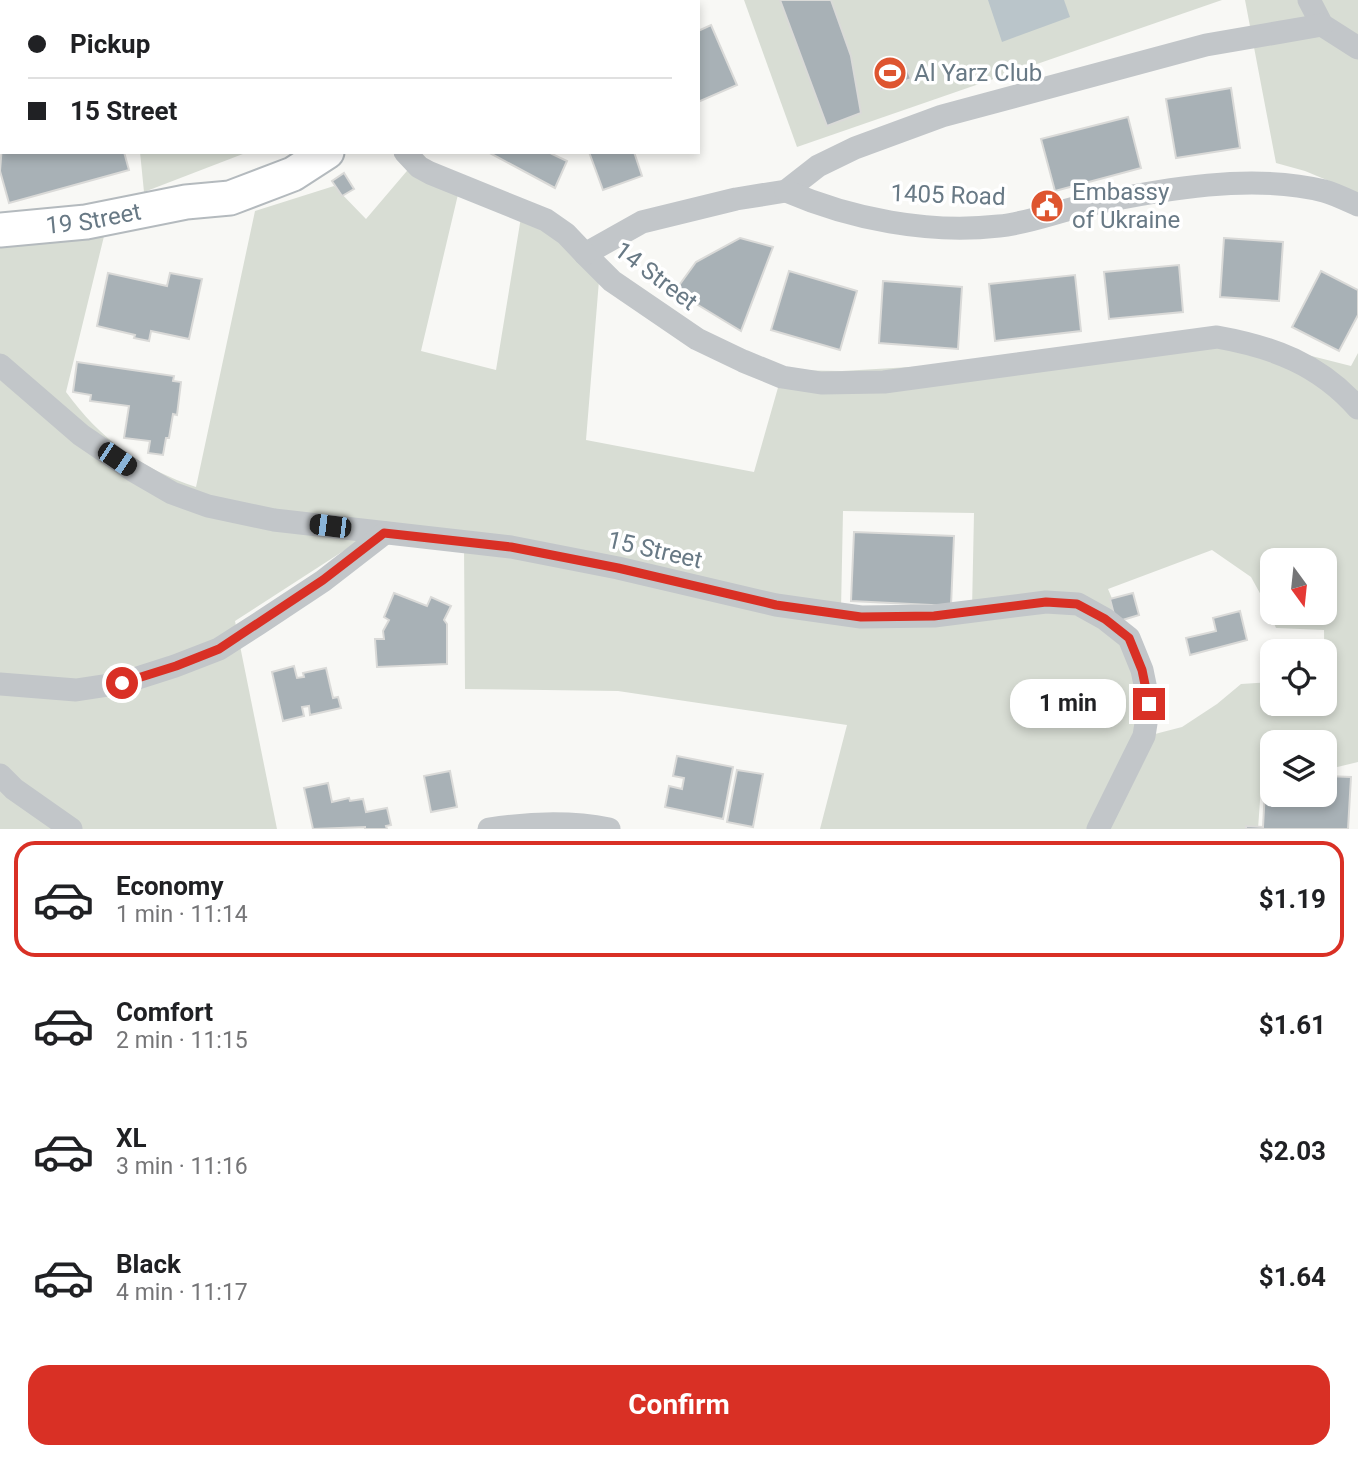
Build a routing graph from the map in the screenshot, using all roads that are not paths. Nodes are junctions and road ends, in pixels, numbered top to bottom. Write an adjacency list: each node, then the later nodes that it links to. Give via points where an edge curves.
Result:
1 (1309, 0): 2 (street)
2 (1322, 24): 3 (street); 7 (street, 14 Street, via 1206,45 942,116 818,166)
3 (1358, 48)
4 (280, 154): 8 (main road, 19 Street, via 222,177)
5 (324, 154): 8 (main road, 19 Street, via 267,186 230,198)
6 (407, 154): 11 (street, via 430,173 546,220)
7 (786, 191): 9 (street, 1405 Road, via 850,214 962,227 1030,222 1090,204 1245,182 1292,184); 11 (street, 14 Street, via 642,222)
8 (186, 202): 10 (main road, 19 Street, via 86,222)
9 (1358, 205)
10 (0, 230)
11 (585, 254): 13 (street, 14 Street, via 612,281 697,339 782,377 821,383 884,382 1217,337 1257,344 1306,365 1341,388)
12 (0, 365): 14 (street, 15 Street, via 81,435 172,493 274,520)
13 (1358, 408)
14 (384, 533): 15 (street, via 219,649 176,666 122,683 76,690); 20 (street, 15 Street, via 511,547 776,605 861,617 934,616 1046,602 1077,604 1129,638 1149,704 1144,736)
15 (0, 684)
16 (0, 775): 17 (street)
17 (71, 829)
18 (489, 829): 19 (street, via 531,823)
19 (609, 829)
20 (1098, 829)

